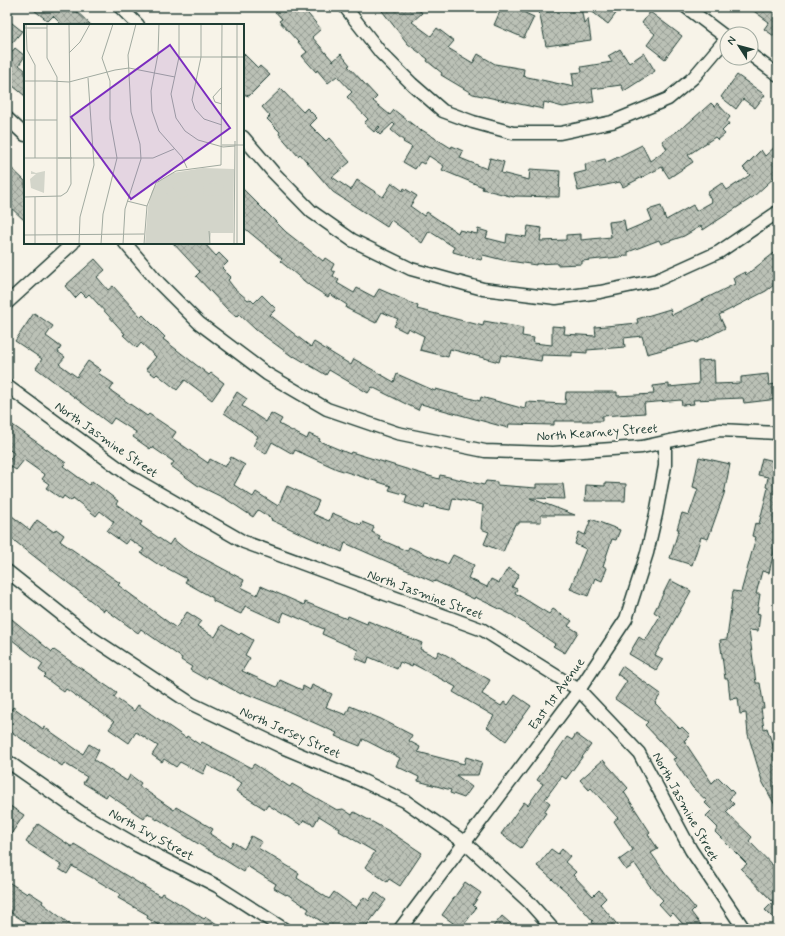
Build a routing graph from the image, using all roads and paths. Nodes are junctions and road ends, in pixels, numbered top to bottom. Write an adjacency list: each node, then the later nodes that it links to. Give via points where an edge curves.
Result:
1 (120, 7): 4 (street)
2 (345, 7): 6 (street, via 381,53 443,111 513,133 560,133 612,122 668,99 693,78)
3 (686, 7): 5 (street)
4 (137, 24)
5 (719, 32)
6 (719, 47)
7 (759, 61): 8 (street)
8 (778, 75)
9 (7, 118): 10 (street)
10 (24, 135)
11 (244, 138): 12 (street, via 312,212 352,240 411,269 483,289 556,298 657,280 720,252)
12 (778, 212)
13 (72, 244): 15 (street)
14 (126, 244): 18 (street, North Kearney Street, via 159,284 199,324 267,374 328,409 397,433 485,451 553,453 642,447)
15 (7, 303)
16 (7, 386): 20 (street, North Jasmine Street, via 131,477 244,542 483,630)
17 (778, 433): 18 (street, North Kearney Street, via 720,430)
18 (665, 442): 20 (street, East 1st Avenue, via 665,466 656,514 626,619)
19 (7, 571): 22 (street, North Jersey Street, via 89,636 192,704 405,801)
20 (579, 690): 22 (street, East 1st Avenue); 26 (street, North Jasmine Street, via 639,753 691,850)
21 (7, 761): 23 (street, North Ivy Street, via 83,814 138,846 217,886)
22 (464, 842): 24 (street, East 1st Avenue); 25 (street, North Jersey Street, via 528,901)
23 (284, 929)
24 (400, 929)
25 (554, 929)
26 (744, 929)

